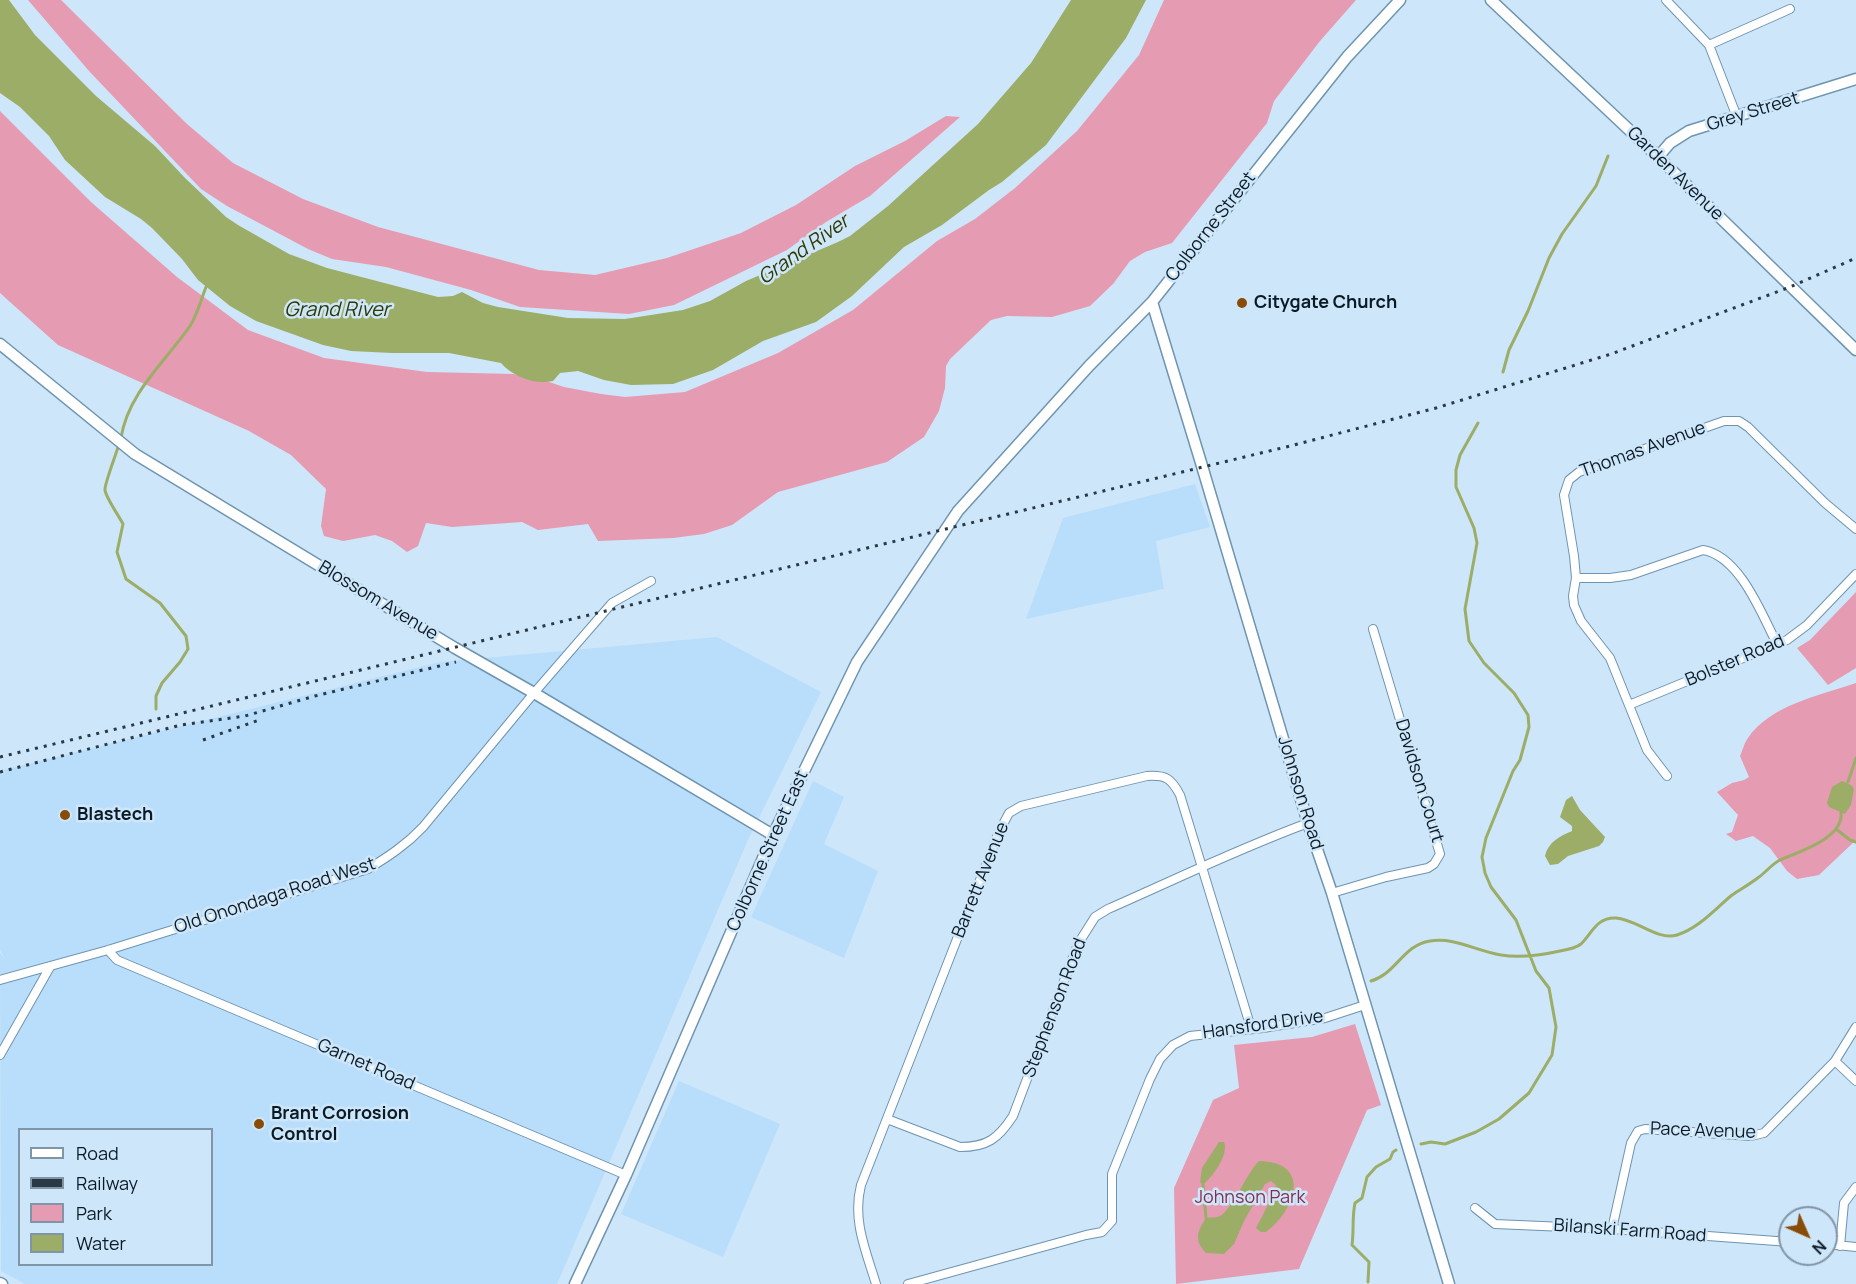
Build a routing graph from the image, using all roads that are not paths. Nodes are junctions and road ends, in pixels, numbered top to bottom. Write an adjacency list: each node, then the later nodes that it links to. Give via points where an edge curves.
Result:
1 (1400, 0): 9 (street, Colborne Street, via 1340,65)
2 (1491, 0): 8 (street, Garden Avenue)
3 (1666, 0): 5 (street)
4 (1790, 9): 5 (street)
5 (1709, 45): 7 (street)
6 (1856, 79): 7 (street, Grey Street)
7 (1737, 117): 8 (street, Grey Street, via 1679,135)
8 (1658, 157): 11 (street, Garden Avenue)
9 (1152, 302): 12 (street, Colborne Street); 22 (street, Johnson Road)
10 (0, 344): 19 (street, Blossom Avenue, via 135,454)
11 (1856, 350)
12 (1014, 449): 23 (street, Colborne Street East, via 958,511 857,662)
13 (1855, 526): 15 (street, Thomas Avenue, via 1826,503 1746,424 1728,420 1572,477 1564,495)
14 (1856, 574): 18 (street, Bolster Road, via 1807,625)
15 (1576, 578): 18 (street, via 1631,575 1703,550 1713,551 1745,582); 20 (street, Thomas Avenue, via 1573,596 1577,614 1610,658)
16 (651, 581): 19 (street, Old Onondaga Road West, via 612,603)
17 (1373, 629): 25 (street, Davidson Court, via 1440,854 1428,868)
18 (1777, 644): 20 (street, Bolster Road)
19 (534, 693): 23 (street, Blossom Avenue); 26 (street, Old Onondaga Road West, via 423,827 388,857 368,869)
20 (1629, 705): 21 (street, Thomas Avenue, via 1647,750)
21 (1667, 776)
22 (1308, 823): 24 (street, Stephenson Road); 25 (street, Johnson Road)
23 (773, 836): 36 (street, Colborne Street East)
24 (1202, 868): 31 (street, Barrett Avenue); 35 (street, Stephenson Road, via 1108,909 1090,923 1078,944 1003,1132 990,1142 960,1147); 35 (street, Barrett Avenue, via 1180,795 1162,775 1029,804 1009,813)
25 (1332, 893): 29 (street, Johnson Road)
26 (108, 950): 27 (street, Old Onondaga Road West); 36 (street, Garnet Road, via 117,960)
27 (50, 967): 28 (street, Old Onondaga Road West); 32 (street)
28 (0, 981)
29 (1365, 1005): 31 (street, Hansford Drive, via 1325,1018); 46 (street, Johnson Road)
30 (1856, 1027): 33 (street, Pace Avenue)
31 (1251, 1028): 45 (street, Hansford Drive, via 1190,1036 1173,1045 1160,1059 1112,1174 1113,1217 1102,1232)
32 (0, 1055)
33 (1835, 1061): 34 (street); 39 (street, Pace Avenue, via 1760,1135 1638,1131 1631,1143)
34 (1856, 1081)
35 (887, 1119): 44 (street, Barrett Avenue, via 861,1185 857,1210)
36 (626, 1175): 43 (street, Colborne Street East)
37 (1856, 1187): 41 (street, via 1844,1203)
38 (1475, 1209): 39 (street, Bilanski Farm Road, via 1495,1224)
39 (1612, 1229): 40 (street, Bilanski Farm Road)
40 (1778, 1241)
41 (1840, 1246): 42 (street)
42 (1856, 1247)
43 (575, 1284)
44 (876, 1284)
45 (908, 1284)
46 (1449, 1284)

